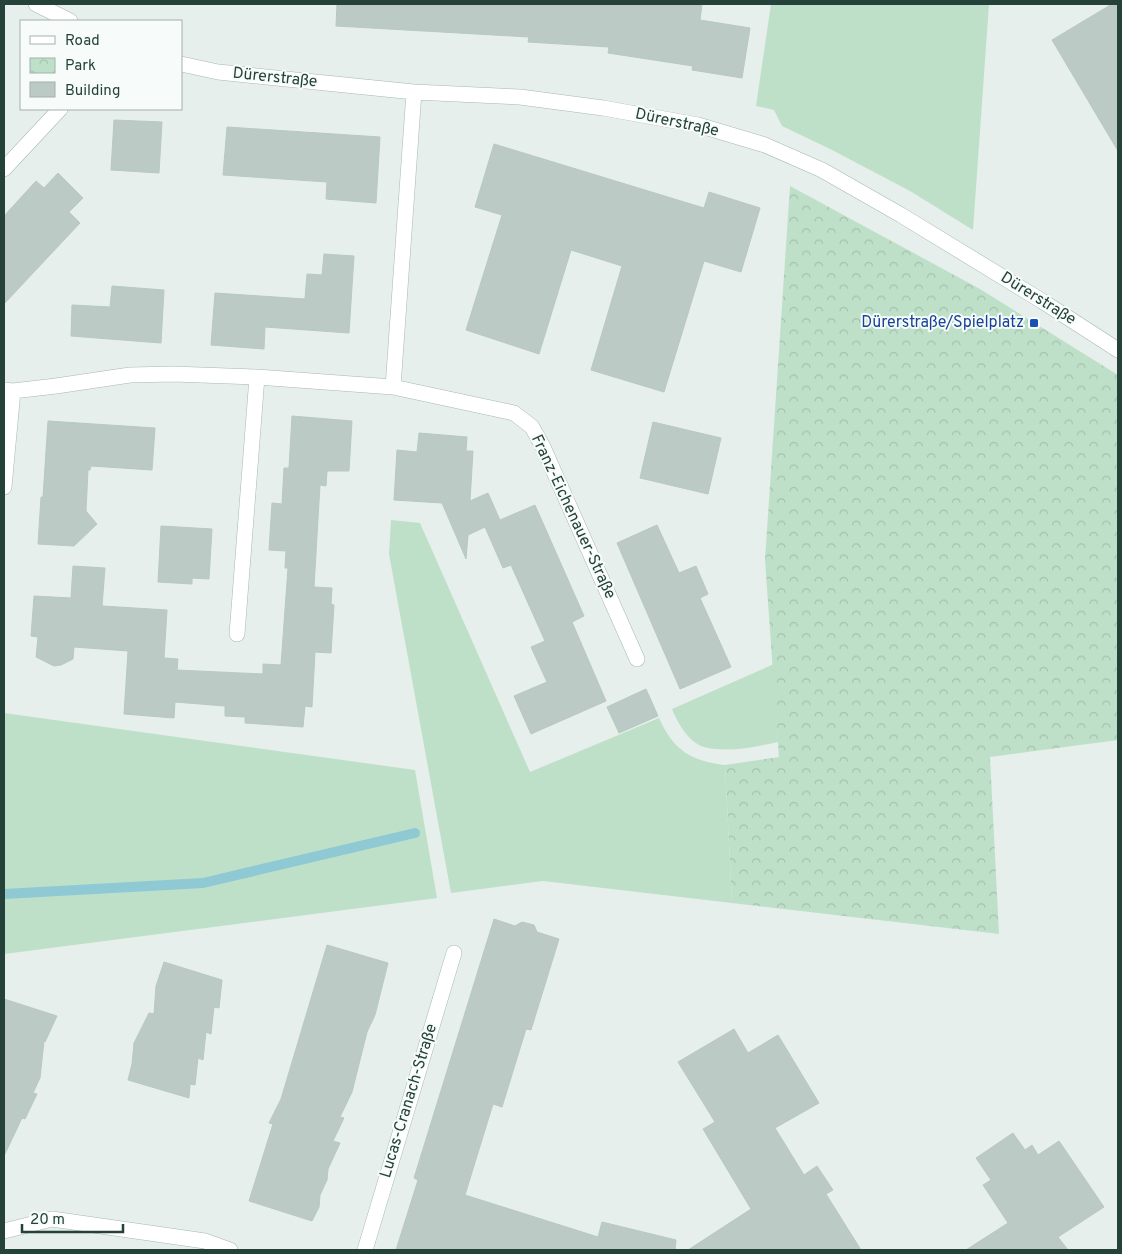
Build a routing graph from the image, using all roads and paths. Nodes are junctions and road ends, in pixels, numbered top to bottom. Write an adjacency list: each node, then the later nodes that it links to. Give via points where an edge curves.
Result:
1 (36, 4): 2 (street)
2 (68, 20)
3 (182, 64): 4 (street, Dürerstraße, via 218,72)
4 (414, 92): 7 (street, Dürerstraße, via 520,97 603,108 698,125 766,145 822,170 901,215); 9 (street)
5 (59, 110): 6 (street)
6 (4, 169)
7 (1118, 350)
8 (258, 377): 9 (street, Franz-Eichenauer-Straße); 10 (street, Franz-Eichenauer-Straße, via 130,375); 12 (street)
9 (393, 388): 13 (street, Franz-Eichenauer-Straße, via 514,413 532,427)
10 (8, 391): 11 (street, Franz-Eichenauer-Straße)
11 (4, 487)
12 (236, 634)
13 (637, 659)
14 (454, 953): 17 (street, Lucas-Cranach-Straße)
15 (4, 1231): 16 (street, via 52,1219 205,1241)
16 (230, 1250)
17 (365, 1250)

